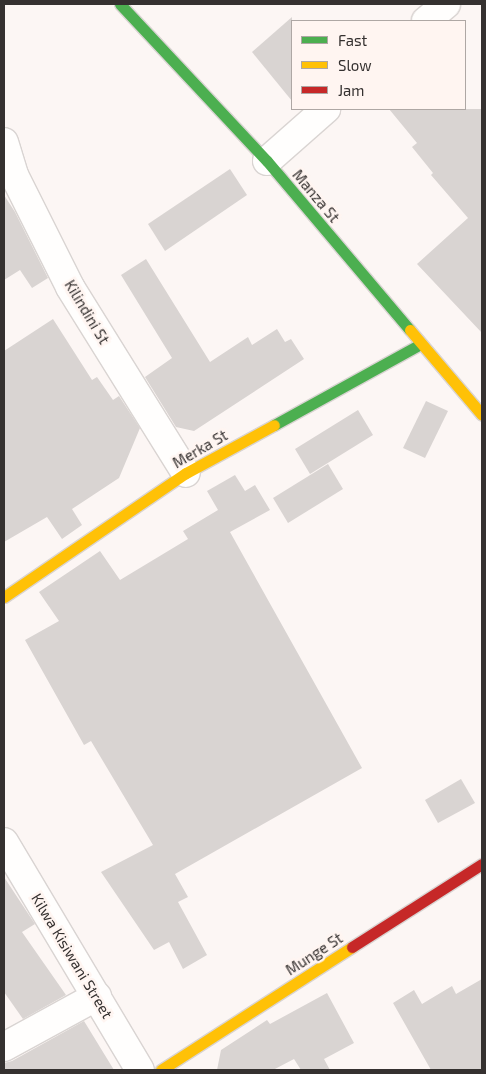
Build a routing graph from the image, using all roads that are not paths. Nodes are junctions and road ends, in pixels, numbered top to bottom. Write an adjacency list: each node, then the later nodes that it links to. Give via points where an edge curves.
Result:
1 (120, 4): 6 (street, Manza St)
2 (446, 4): 3 (street)
3 (427, 20)
4 (325, 110): 6 (street)
5 (4, 142): 9 (street, Kilindini St, via 14,175 70,287)
6 (266, 161): 7 (street, Manza St)
7 (421, 344): 8 (street, Manza St); 9 (street, Merka St)
8 (482, 415)
9 (186, 473): 10 (street, Merka St)
10 (4, 597)
11 (4, 842): 13 (street, Kilwa Kisiwani Street)
12 (482, 864): 16 (street, Munge St)
13 (97, 996): 14 (street); 15 (street, Kilwa Kisiwani Street)
14 (4, 1047)
15 (140, 1070)
16 (161, 1070)

